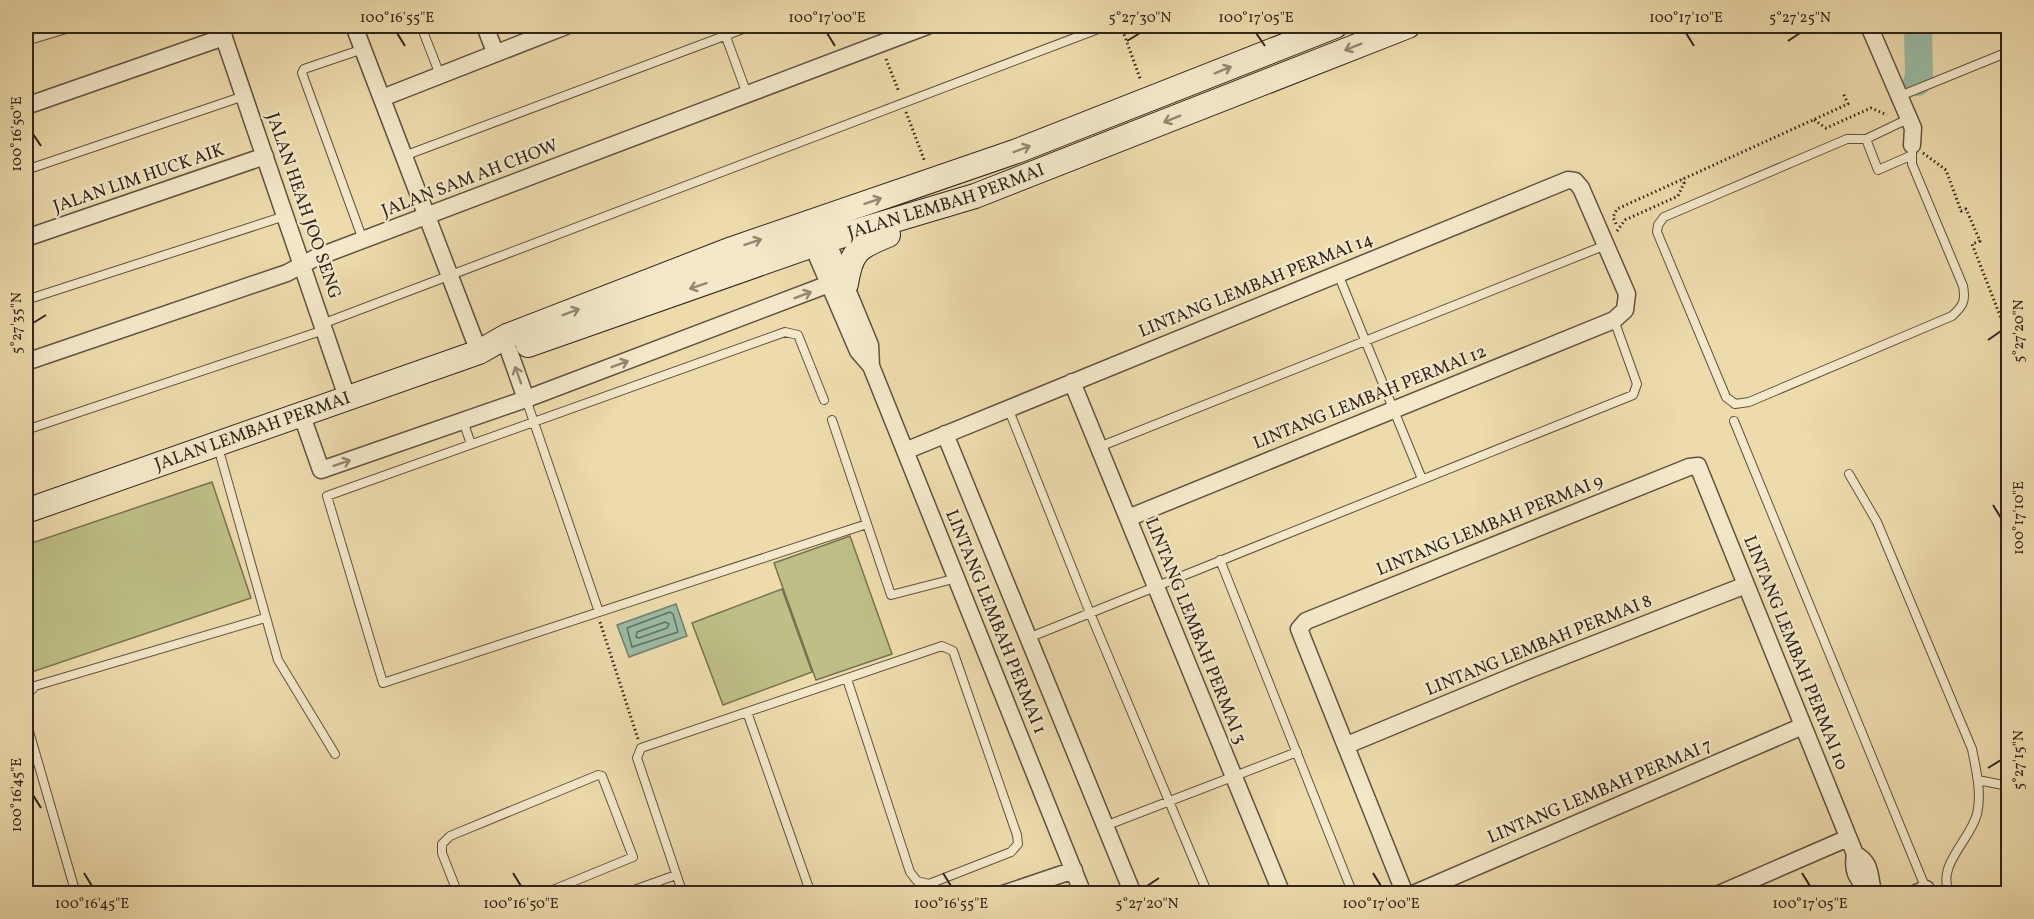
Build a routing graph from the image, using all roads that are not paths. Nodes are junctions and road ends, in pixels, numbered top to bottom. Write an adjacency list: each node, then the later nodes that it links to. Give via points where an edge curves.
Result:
1 (76, 26): 16 (lane)
2 (354, 26): 17 (street)
3 (421, 26): 20 (lane)
4 (485, 26): 18 (street)
5 (722, 26): 15 (lane)
6 (751, 26): 15 (lane)
7 (927, 26): 14 (street, JALAN SAM AH CHOW)
8 (1106, 26): 41 (lane)
9 (1335, 26): 35 (main road, JALAN LEMBAH PERMAI, one-way to 9)
10 (1408, 26): 32 (main road, JALAN LEMBAH PERMAI, one-way to 32)
11 (1869, 26): 23 (street)
12 (556, 27): 18 (street)
13 (222, 31): 22 (street, JALAN HEAH JOO SENG); 25 (street)
14 (895, 31): 21 (street, JALAN SAM AH CHOW)
15 (726, 36): 21 (lane); 30 (lane)
16 (26, 41)
17 (363, 49): 24 (street); 38 (lane, via 302,73)
18 (495, 52): 20 (street)
19 (2008, 52): 23 (lane)
20 (440, 75): 24 (street)
21 (747, 94): 34 (street, JALAN SAM AH CHOW)
22 (244, 96): 29 (street, JALAN HEAH JOO SENG); 31 (lane)
23 (1900, 96): 26 (street)
24 (382, 98): 30 (street)
25 (26, 106)
26 (1906, 119): 27 (lane); 28 (street, via 1913,128)
27 (1866, 139): 28 (lane, via 1878,170); 28 (lane, via 1847,140 1664,217 1658,225 1726,397 1735,404 1749,402 1952,316 1962,307 1963,286)
28 (1911, 150)
29 (265, 156): 33 (street, JALAN HEAH JOO SENG); 36 (street, JALAN LIM HUCK AIK)
30 (404, 156): 34 (street)
31 (26, 170)
32 (975, 196): 35 (main road, JALAN LEMBAH PERMAI); 42 (main road, via 859,249)
33 (285, 216): 39 (street, JALAN HEAH JOO SENG); 43 (lane)
34 (427, 216): 38 (street, JALAN SAM AH CHOW); 41 (street)
35 (815, 232): 42 (street, LINTANG LEMBAH PERMAI 1); 47 (main road, JALAN LEMBAH PERMAI, one-way to 47); 48 (main road, JALAN LEMBAH PERMAI, one-way to 35, via 507,336)
36 (26, 238)
37 (1609, 238): 40 (street, LINTANG LEMBAH PERMAI 14, via 1581,188 1568,180); 44 (street, via 1627,294); 46 (lane)
38 (363, 240): 39 (street, JALAN SAM AH CHOW)
39 (302, 265): 45 (street, JALAN HEAH JOO SENG); 49 (street, JALAN SAM AH CHOW)
40 (1338, 274): 46 (lane); 50 (street, LINTANG LEMBAH PERMAI 14)
41 (449, 275): 45 (lane); 48 (street)
42 (838, 284): 51 (street, one-way to 42); 66 (street, LINTANG LEMBAH PERMAI 1, via 870,345 872,366)
43 (26, 300)
44 (1619, 315): 55 (street, LINTANG LEMBAH PERMAI 12); 69 (lane, via 1637,384 1633,395)
45 (323, 327): 52 (street, JALAN HEAH JOO SENG); 61 (lane)
46 (1365, 341): 55 (lane); 65 (lane)
47 (509, 351): 48 (main road, JALAN LEMBAH PERMAI); 51 (street, one-way to 47)
48 (479, 352): 52 (main road, JALAN LEMBAH PERMAI)
49 (26, 362)
50 (1072, 382): 54 (street, LINTANG LEMBAH PERMAI 14); 65 (street, LINTANG LEMBAH PERMAI 3)
51 (526, 399): 58 (street); 60 (lane)
52 (348, 400): 56 (main road, JALAN LEMBAH PERMAI)
53 (824, 400): 60 (lane, via 804,344 798,335 785,332)
54 (1008, 408): 62 (street, LINTANG LEMBAH PERMAI 14); 77 (lane)
55 (1394, 411): 69 (lane); 71 (street, LINTANG LEMBAH PERMAI 12)
56 (302, 416): 58 (street, one-way to 58, via 321,470); 64 (main road, JALAN LEMBAH PERMAI)
57 (832, 420): 72 (lane)
58 (463, 421): 63 (lane)
59 (1734, 421): 97 (lane)
60 (533, 422): 63 (lane); 78 (lane)
61 (26, 430)
62 (945, 434): 66 (street, LINTANG LEMBAH PERMAI 14); 80 (street, LINTANG LEMBAH PERMAI 1)
63 (471, 444): 78 (lane, via 327,496 383,683)
64 (217, 445): 70 (main road, JALAN LEMBAH PERMAI); 79 (lane)
65 (1099, 447): 71 (street, LINTANG LEMBAH PERMAI 3)
66 (905, 451): 74 (street, LINTANG LEMBAH PERMAI 1)
67 (1698, 466): 75 (street, LINTANG LEMBAH PERMAI 10); 86 (street, LINTANG LEMBAH PERMAI 9, via 1306,621 1299,629)
68 (1849, 474): 90 (lane, via 1877,522 1972,749)
69 (1422, 479): 73 (lane)
70 (26, 511)
71 (1128, 518): 76 (street, LINTANG LEMBAH PERMAI 3)
72 (867, 524): 74 (lane, via 891,595); 78 (lane)
73 (1220, 560): 76 (lane); 87 (lane)
74 (957, 578): 95 (street, LINTANG LEMBAH PERMAI 1)
75 (1746, 585): 85 (street, LINTANG LEMBAH PERMAI 10); 86 (street, LINTANG LEMBAH PERMAI 8)
76 (1156, 586): 77 (lane); 89 (street, LINTANG LEMBAH PERMAI 3)
77 (1090, 613): 80 (lane); 92 (lane)
78 (599, 616)
79 (265, 618): 82 (lane, via 36,686); 88 (lane, via 278,660)
80 (1028, 638): 93 (street, LINTANG LEMBAH PERMAI 1)
81 (847, 679): 81 (lane, via 942,646 953,651 1017,835 1018,844 1011,852 929,884 917,880 910,872); 83 (lane)
82 (26, 696)
83 (747, 712): 96 (lane, via 641,748 638,753); 104 (lane)
84 (26, 721): 99 (lane)
85 (1803, 726): 94 (street, LINTANG LEMBAH PERMAI 10); 112 (street, LINTANG LEMBAH PERMAI 7)
86 (1347, 746): 111 (street)
87 (1297, 752): 89 (lane); 110 (lane)
88 (335, 754)
89 (1234, 777): 92 (lane); 109 (street, LINTANG LEMBAH PERMAI 3)
90 (1978, 780): 91 (lane); 114 (lane, via 1978,812 1971,831 1945,872 1944,884)
91 (2008, 786)
92 (1170, 800): 93 (lane); 108 (lane)
93 (1105, 826): 107 (street, LINTANG LEMBAH PERMAI 1)
94 (1848, 838): 98 (street, LINTANG LEMBAH PERMAI 10, via 1855,854 1866,860); 113 (street)
95 (1074, 870): 105 (street); 106 (street, LINTANG LEMBAH PERMAI 1)
96 (676, 875): 102 (lane); 103 (lane)
97 (1920, 891)
98 (1873, 892)
99 (76, 894)
100 (458, 894): 101 (lane, via 442,853 442,843 450,836 602,776 633,858)
101 (543, 894)
102 (623, 894)
103 (683, 894)
104 (811, 894)
105 (1003, 894)
106 (1083, 894)
107 (1133, 894)
108 (1208, 894)
109 (1282, 894)
110 (1353, 894)
111 (1405, 894)
112 (1413, 894)
113 (1719, 894)
114 (1950, 894)

